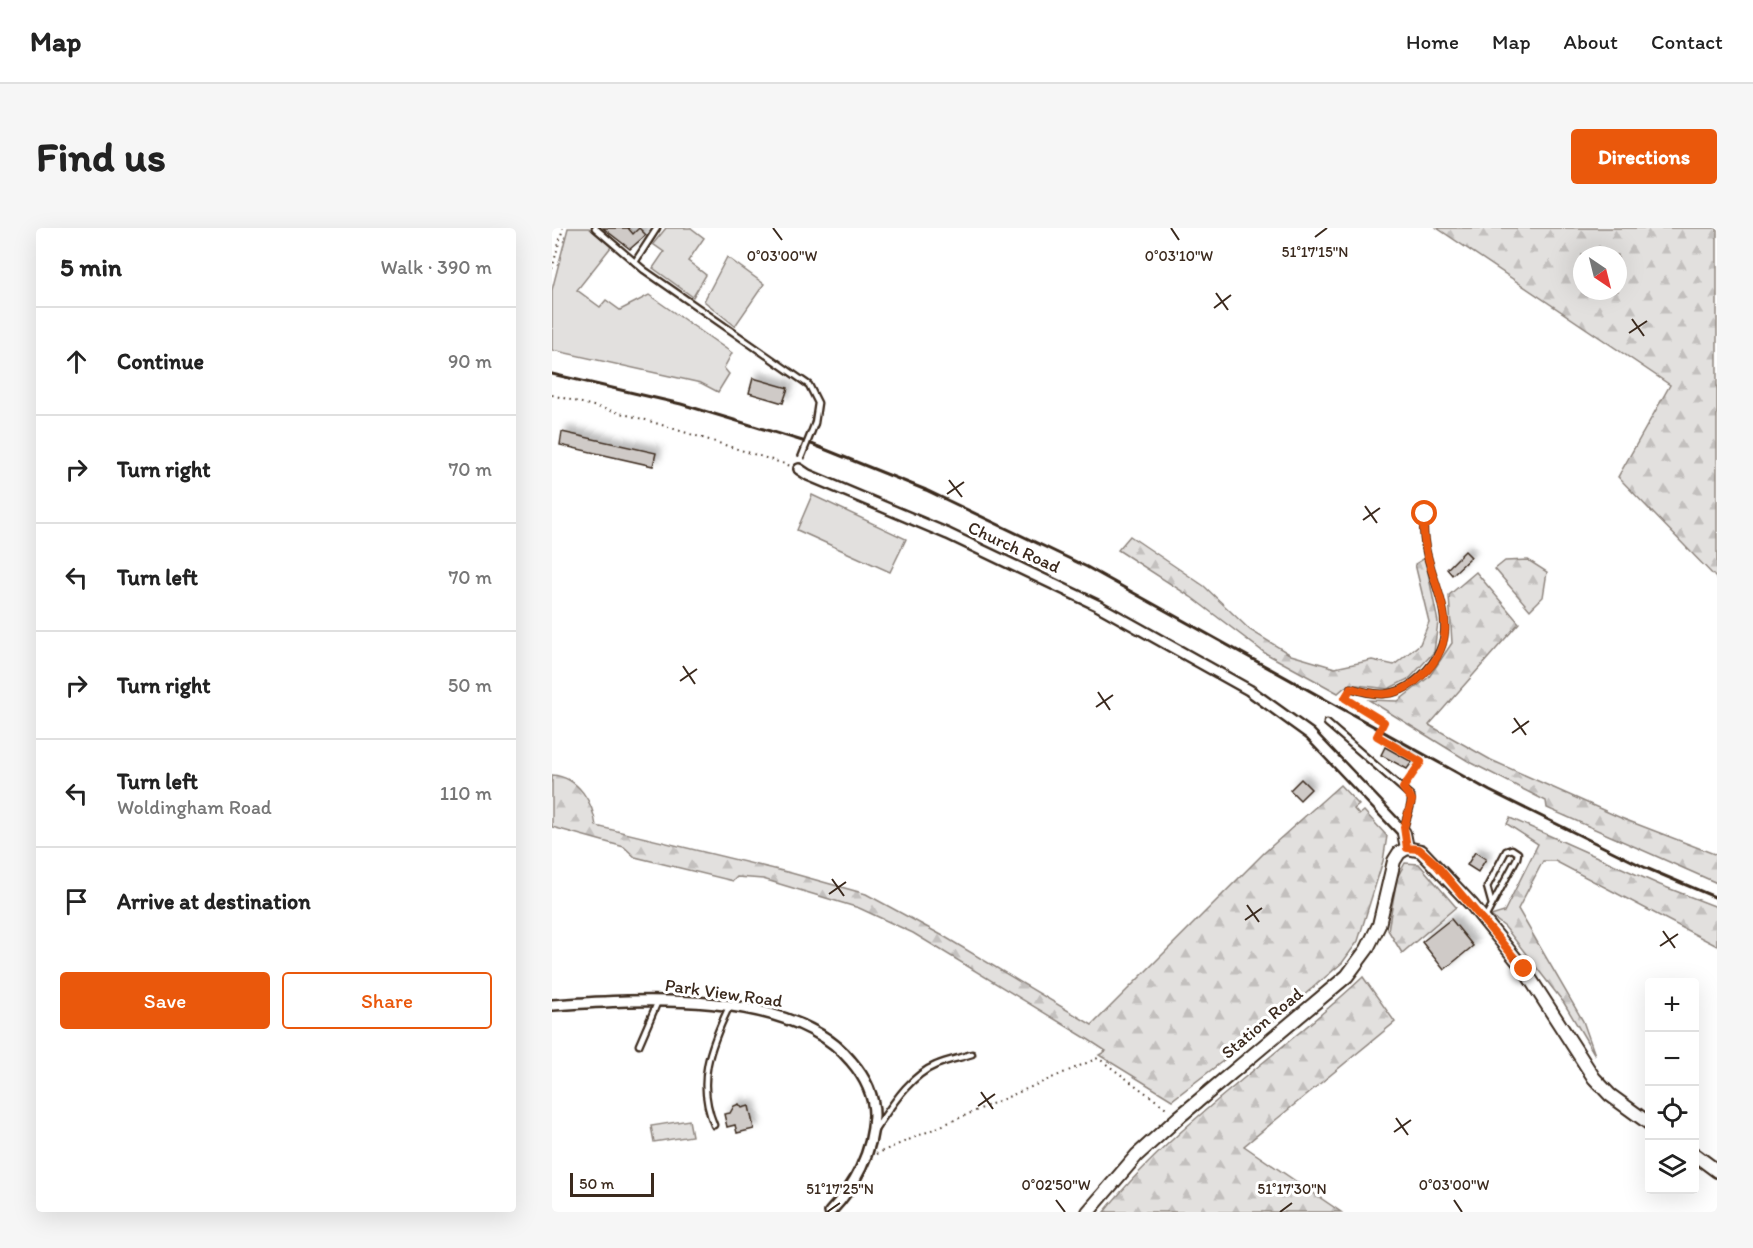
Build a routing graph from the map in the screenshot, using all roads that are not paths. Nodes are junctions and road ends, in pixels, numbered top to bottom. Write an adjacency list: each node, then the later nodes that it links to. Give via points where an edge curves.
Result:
1 (595, 228): 3 (lane)
2 (657, 228): 3 (lane)
3 (635, 262): 4 (lane, bridge, via 809,385 818,403)
4 (799, 469): 8 (street, Church Road, via 1097,605 1249,690 1310,734)
5 (1425, 514): 6 (lane, via 1422,530 1445,626 1439,653 1427,671 1406,688 1371,695)
6 (1351, 688)
7 (1327, 723): 8 (lane, via 1412,800)
8 (1404, 833): 9 (street)
9 (1407, 848): 11 (street, via 1421,851); 23 (street, Station Road, via 1394,861 1373,938 1347,976 1137,1155)
10 (1492, 905): 10 (lane, via 1487,887 1506,851 1512,849 1518,855); 11 (lane)
11 (1484, 920): 17 (street, via 1528,976 1594,1078)
12 (659, 999): 13 (street, Park View Road); 14 (street, Park View Road); 15 (lane)
13 (552, 1005)
14 (729, 1007): 18 (lane, via 709,1050 707,1109); 19 (street, Park View Road, via 785,1017 824,1036 843,1051 867,1086 874,1106)
15 (639, 1045)
16 (972, 1054): 19 (lane, via 922,1072)
17 (1645, 1120)
18 (714, 1125)
19 (874, 1132): 22 (street, Park View Road, via 854,1182)
20 (1699, 1157): 21 (street)
21 (1717, 1171)
22 (830, 1212)
23 (1088, 1212)

